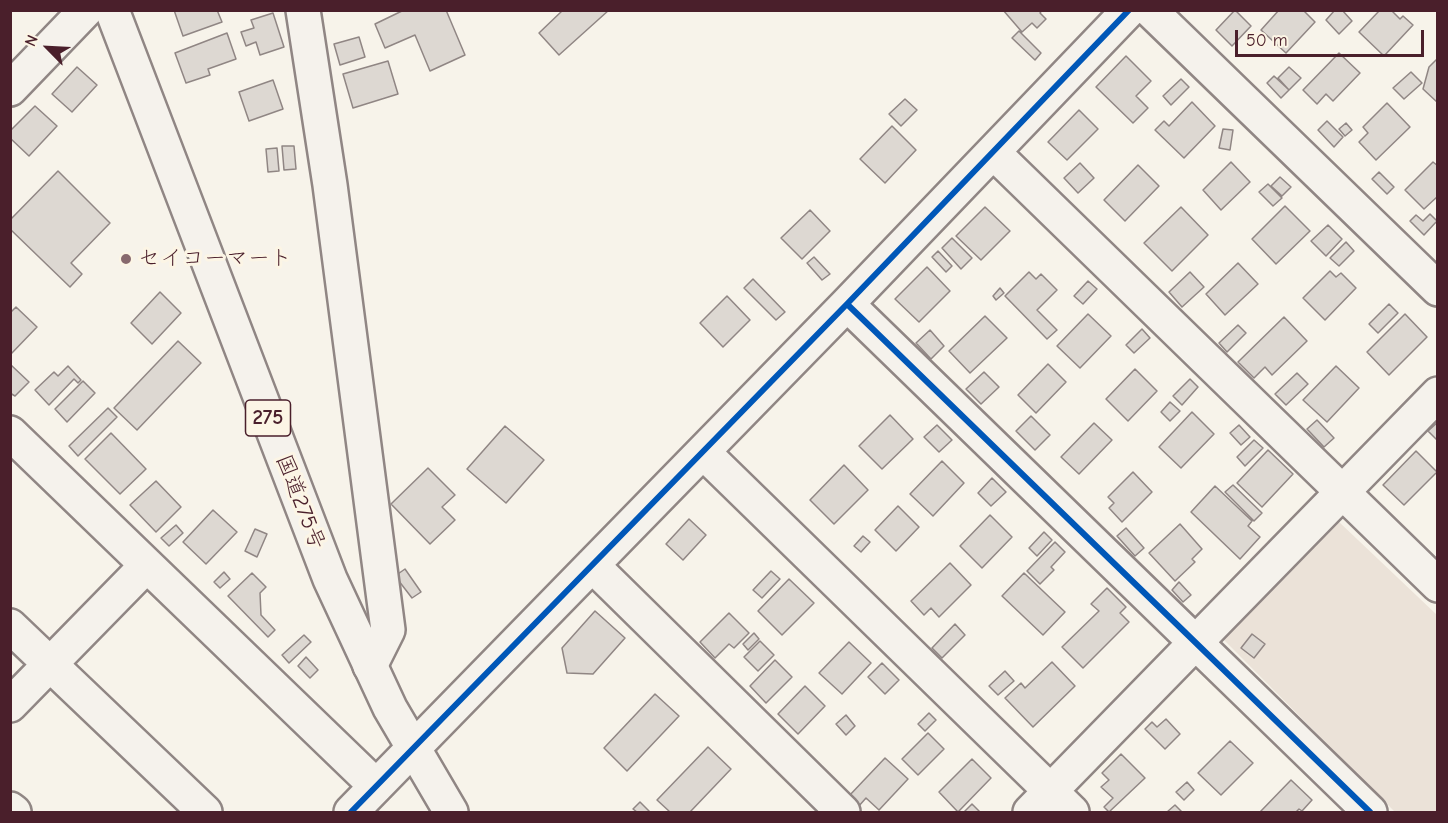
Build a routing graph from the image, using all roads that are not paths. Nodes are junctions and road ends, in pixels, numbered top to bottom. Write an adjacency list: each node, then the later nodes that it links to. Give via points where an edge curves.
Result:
1 (86, 10): 6 (main road)
2 (112, 10): 20 (main road, 国道275号 / 275, via 330,579)
3 (303, 10): 20 (main road, via 388,630)
4 (1129, 10): 7 (main road)
5 (1150, 10): 8 (main road)
6 (10, 89)
7 (993, 152): 9 (main road); 13 (main road)
8 (1437, 289)
9 (847, 304): 12 (main road); 18 (main road)
10 (1437, 394): 13 (main road)
11 (10, 433): 14 (main road)
12 (703, 452): 15 (main road); 24 (main road)
13 (1343, 492): 16 (main road); 18 (main road)
14 (147, 565): 19 (main road); 23 (main road)
15 (592, 565): 22 (main road); 30 (main road)
16 (1437, 585)
17 (10, 626): 19 (main road)
18 (1196, 644): 24 (main road); 31 (main road)
19 (50, 664): 21 (main road); 27 (main road)
20 (370, 666): 22 (main road, 国道275号 / 275)
21 (10, 705)
22 (412, 748): 23 (main road); 29 (main road, 国道275号 / 275)
23 (376, 786): 28 (main road)
24 (1051, 806)
25 (10, 809): 26 (main road)
26 (14, 813)
27 (205, 813)
28 (351, 813)
29 (451, 813)
30 (843, 813)
31 (1370, 813)

